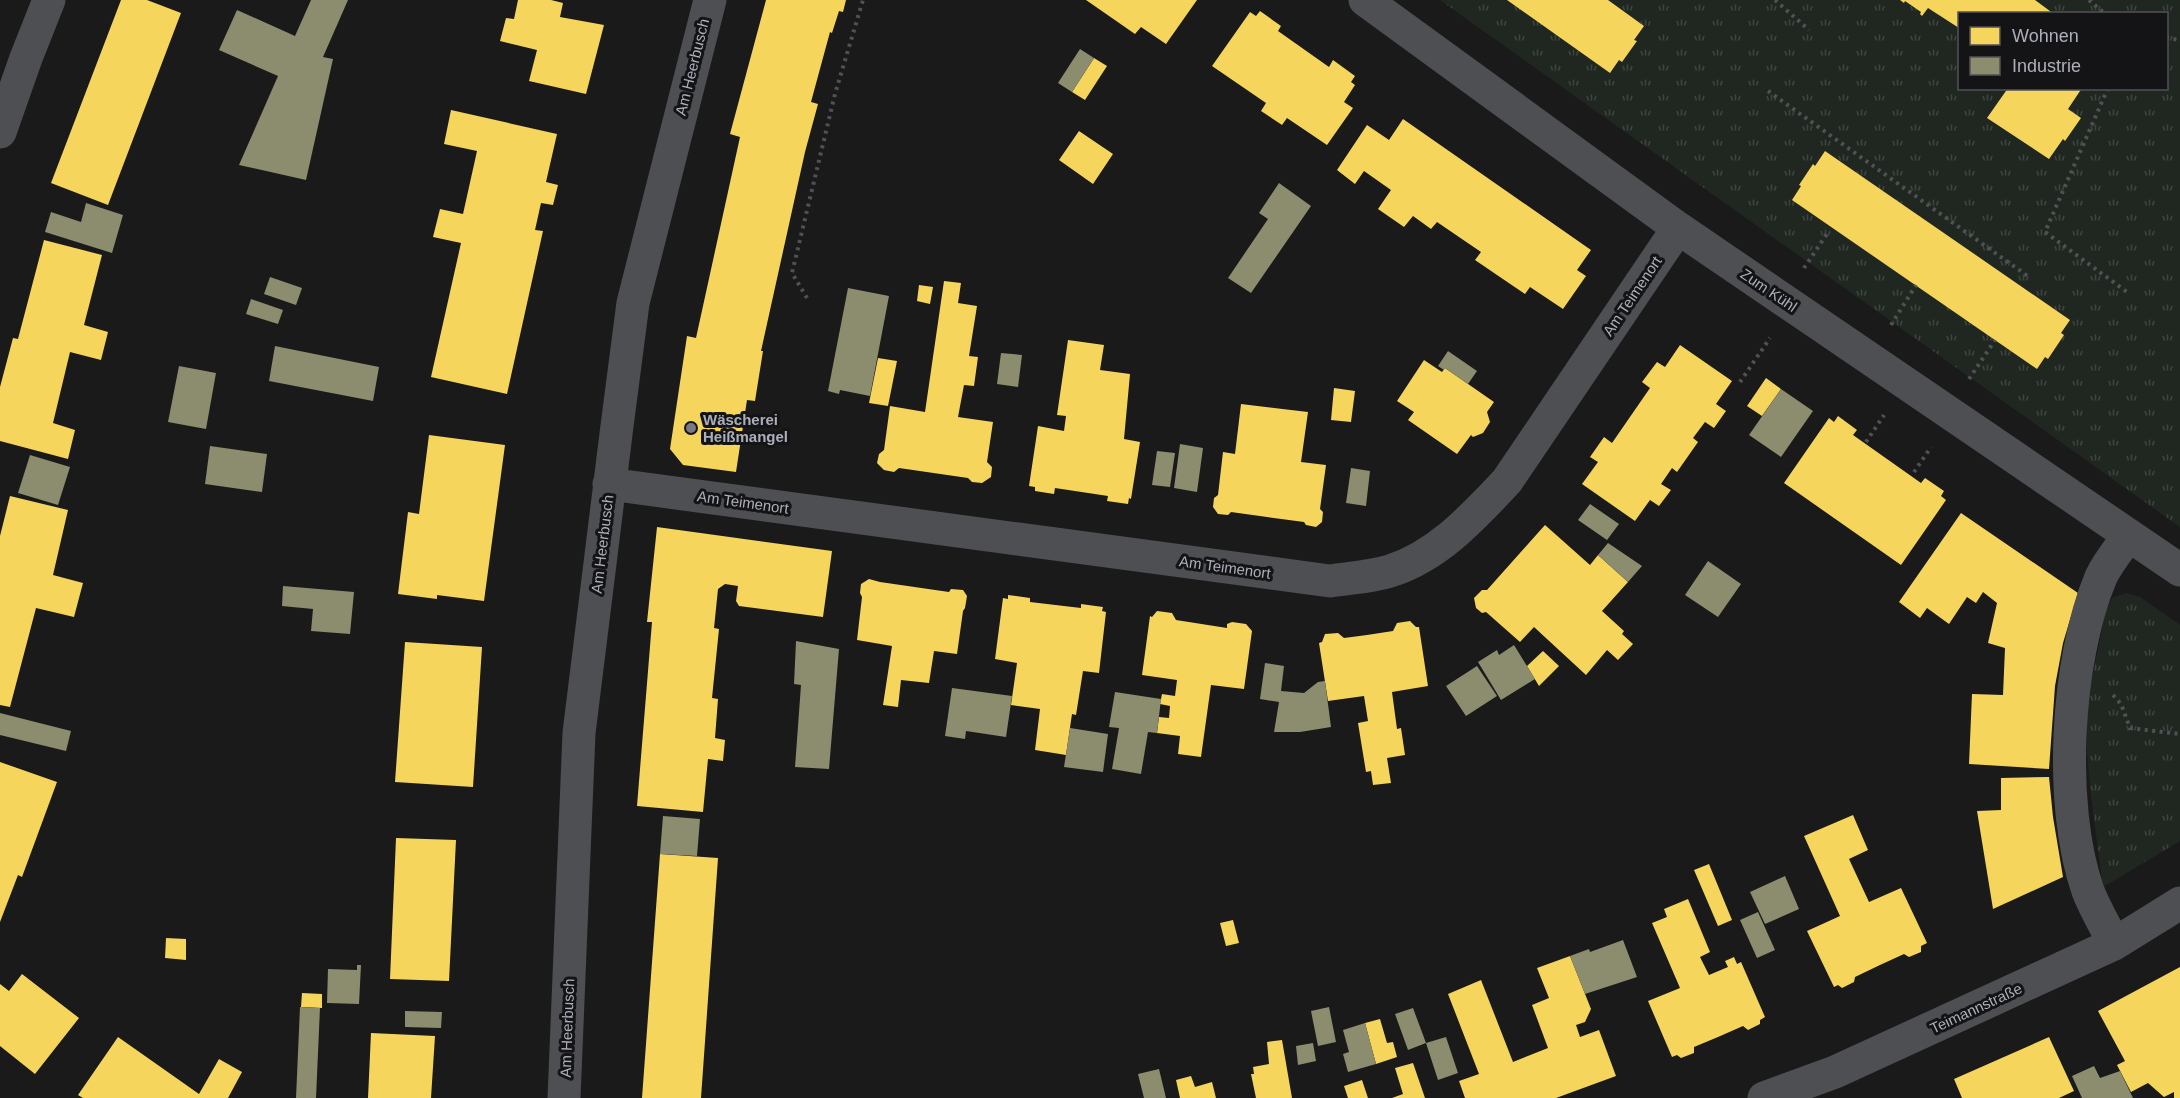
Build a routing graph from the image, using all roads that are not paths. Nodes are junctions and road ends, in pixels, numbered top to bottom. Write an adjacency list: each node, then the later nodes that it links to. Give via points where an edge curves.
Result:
1 (49, 0): 4 (street)
2 (710, 0): 6 (street, Am Heerbusch, via 633,303)
3 (1365, 0): 5 (street, Zum Kühl)
4 (0, 132)
5 (1678, 228): 6 (street, Am Teimenort, via 1507,481 1436,549 1389,571 1330,581); 7 (street, Zum Kühl)
6 (609, 484): 11 (street, Am Heerbusch, via 579,733)
7 (2129, 535): 8 (street, Zum Kühl); 10 (street, via 2102,576 2072,688 2070,775 2075,839 2088,891)
8 (2180, 570)
9 (2180, 903): 10 (street, Teimannstraße)
10 (2114, 944): 12 (street, Teimannstraße, via 1834,1072)
11 (564, 1098)
12 (1764, 1098)

